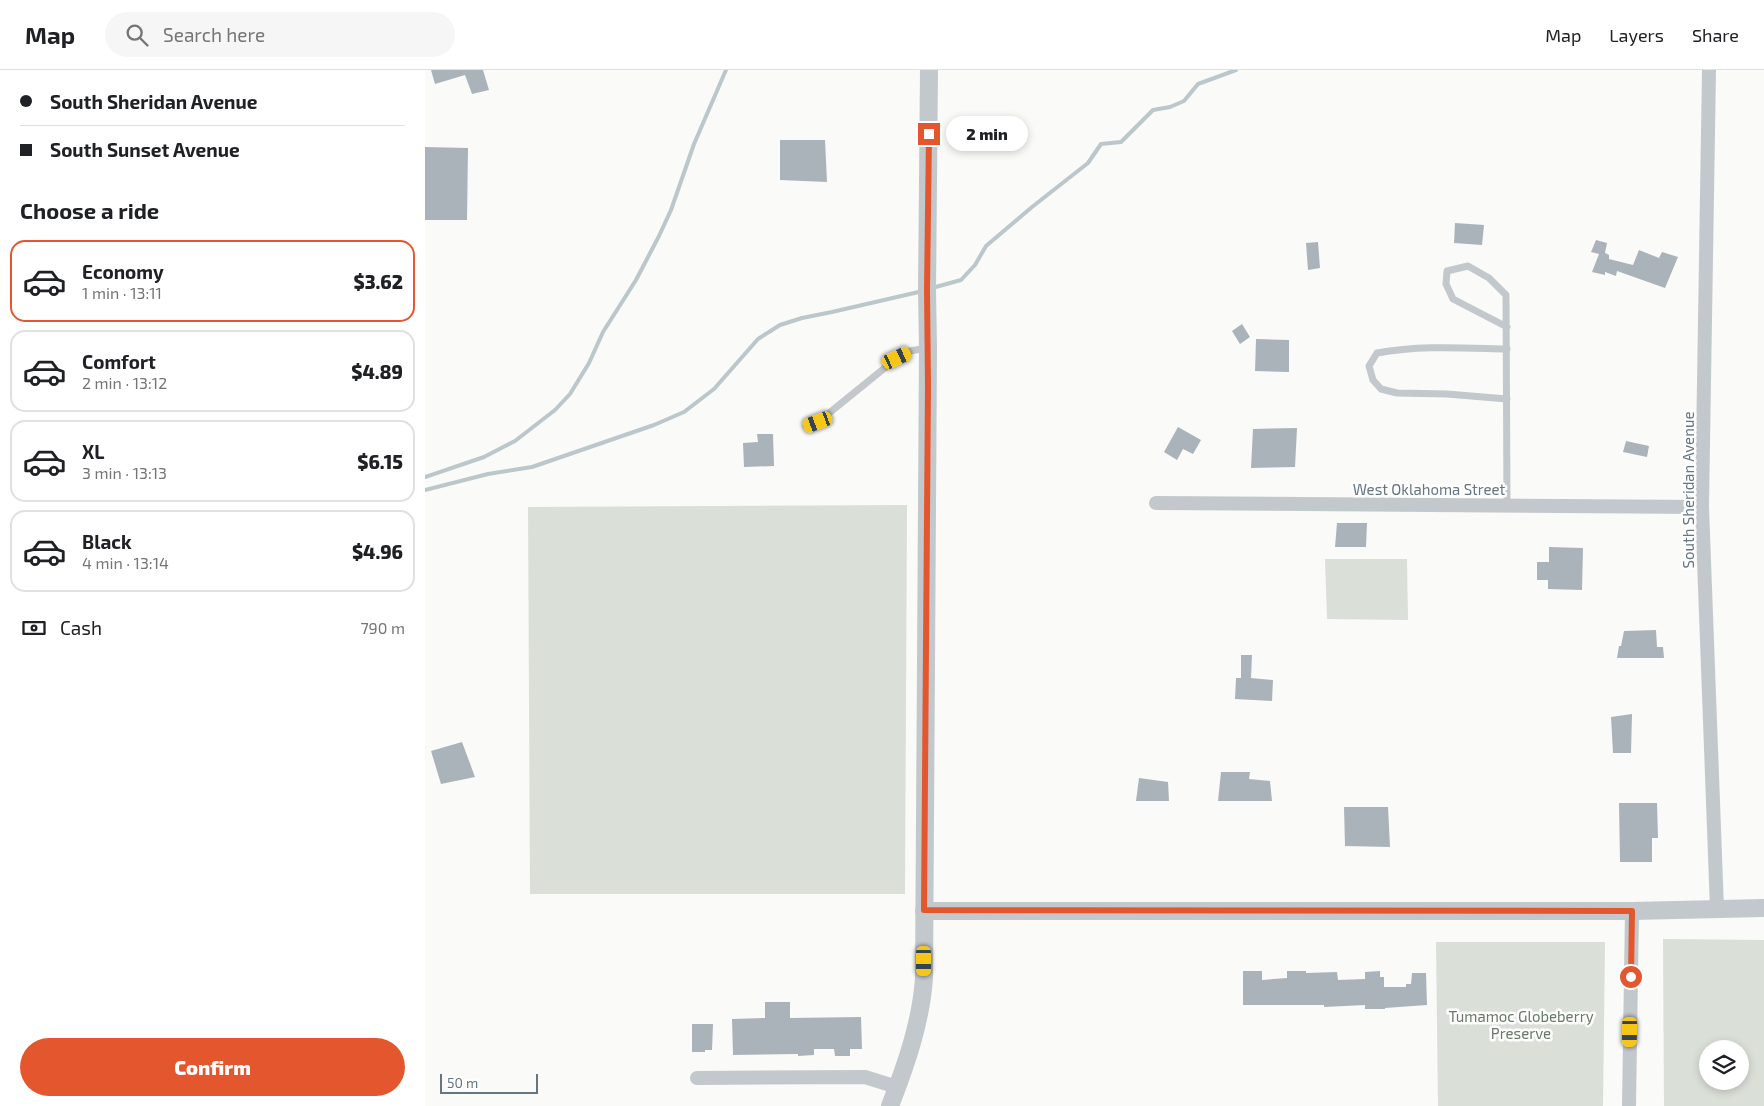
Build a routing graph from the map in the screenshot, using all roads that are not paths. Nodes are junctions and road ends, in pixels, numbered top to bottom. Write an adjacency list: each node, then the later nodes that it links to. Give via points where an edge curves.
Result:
1 (929, 70): 4 (street)
2 (1709, 70): 10 (street, South Sheridan Avenue)
3 (1507, 327): 3 (lane, via 1506,295 1489,278 1468,266 1447,271 1446,284 1453,299); 5 (lane)
4 (928, 348): 7 (lane, via 910,351 897,358 818,422); 13 (street)
5 (1507, 349): 6 (lane); 6 (lane, via 1417,347 1392,350 1377,352 1369,366 1373,380 1381,389 1397,393)
6 (1507, 399): 9 (lane)
7 (806, 426)
8 (1156, 503): 9 (street, West Oklahoma Street)
9 (1507, 506): 10 (street, West Oklahoma Street)
10 (1702, 507): 12 (street, South Sheridan Avenue)
11 (1764, 908): 12 (street)
12 (1717, 909): 14 (street)
13 (924, 910): 14 (street); 16 (street, via 923,998 916,1031)
14 (1632, 911): 18 (street)
15 (697, 1078): 16 (street, via 865,1077)
16 (897, 1087): 17 (street)
17 (890, 1106)
18 (1629, 1106)

